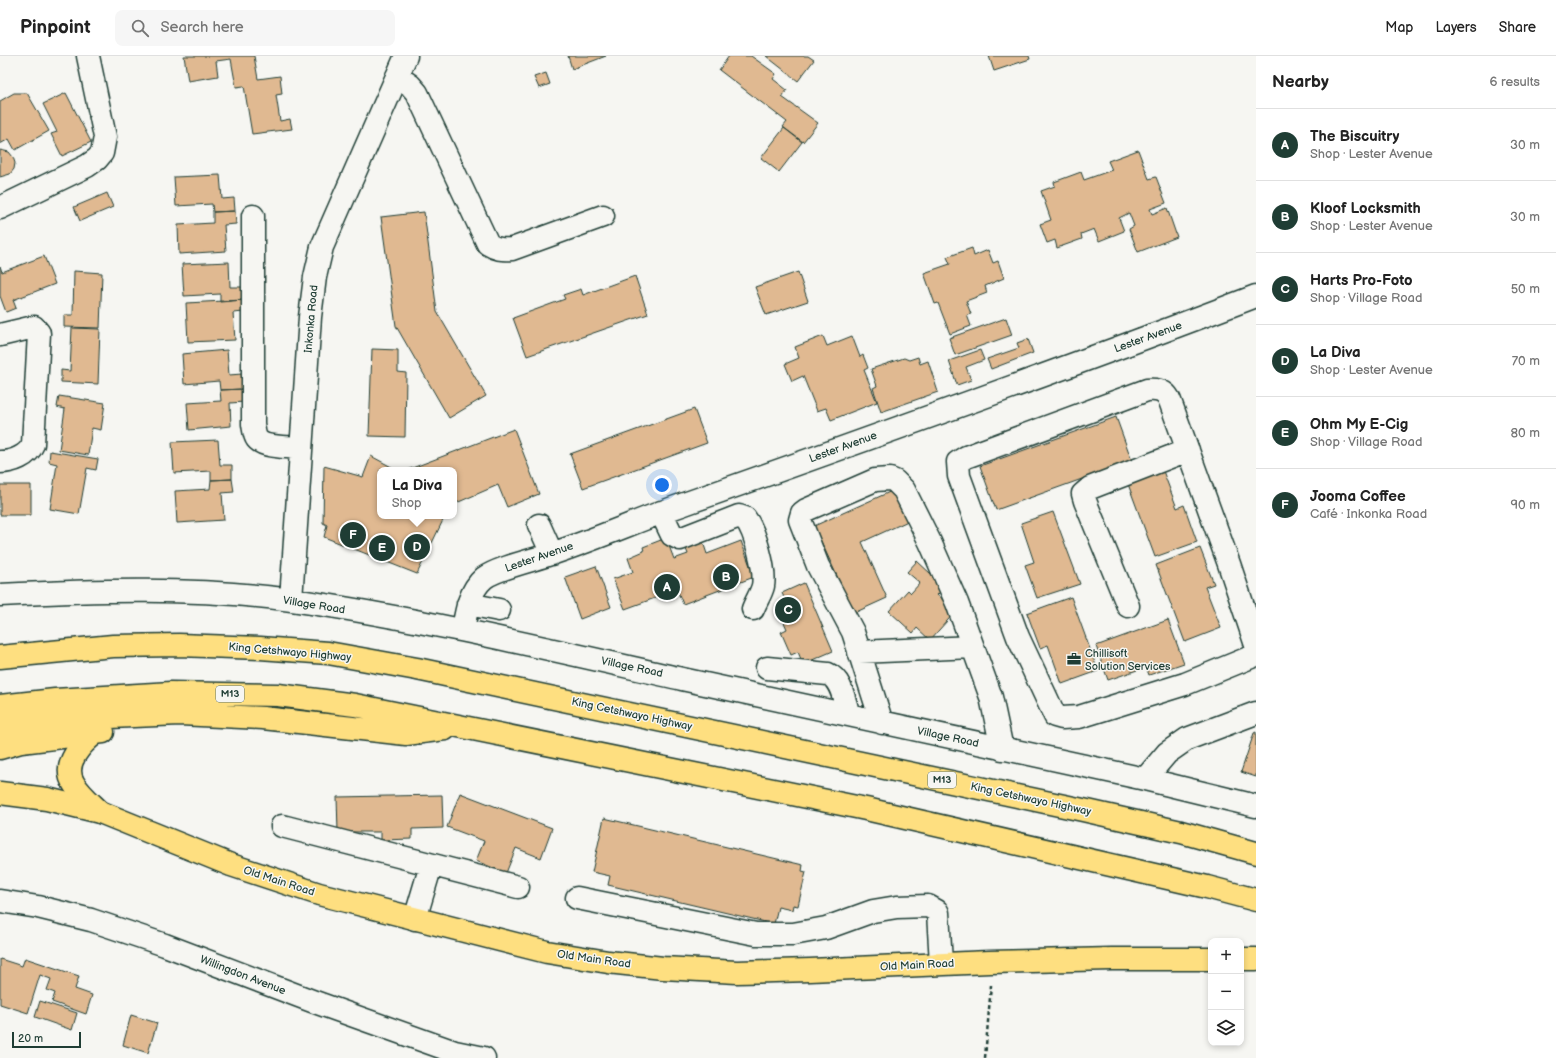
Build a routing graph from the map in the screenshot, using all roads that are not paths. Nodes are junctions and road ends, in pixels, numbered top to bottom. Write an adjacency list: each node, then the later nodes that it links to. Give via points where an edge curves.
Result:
1 (88, 56): 4 (street, via 105,137 102,153 87,166)
2 (406, 56): 3 (street, Inkonka Road)
3 (397, 76): 6 (street, via 417,93 488,244 496,249 512,249); 9 (street, Inkonka Road, via 322,247 310,317)
4 (0, 208)
5 (253, 216): 9 (street, via 255,434 264,444)
6 (604, 216)
7 (1256, 296): 12 (street, Lester Avenue)
8 (0, 336): 11 (street, via 34,327 40,333 31,449 23,456)
9 (301, 448): 16 (street, Inkonka Road)
10 (1188, 450): 18 (street, via 1090,488 1083,494); 22 (street); 25 (street, via 1168,396 1156,389 1147,390 966,457 958,462 958,467 959,476 1018,637 1055,716 1079,717 1185,684)
11 (0, 462)
12 (661, 512): 14 (street, Lester Avenue); 19 (street, via 672,534 680,539 740,516 745,518 758,549 764,574 760,594)
13 (539, 525): 14 (street)
14 (552, 554): 17 (street, Lester Avenue, via 484,578)
15 (0, 595): 16 (street, Village Road, via 140,591 192,592)
16 (291, 600): 21 (street, Village Road, via 426,615)
17 (468, 604): 20 (street); 21 (street, Lester Avenue)
18 (1128, 606)
19 (753, 608)
20 (498, 610)
21 (463, 630): 27 (street, Village Road)
22 (1256, 645)
23 (973, 647): 24 (street); 24 (street, via 957,603 904,490 895,481 885,478 806,510 800,520 818,566 853,632); 37 (street, via 991,697)
24 (860, 652): 32 (street)
25 (1256, 655)
26 (0, 657): 43 (main road, King Cetshwayo Highway / M13, via 113,646 179,645 328,653 417,668 1083,810 1181,832)
27 (767, 682): 30 (street, Village Road); 30 (street, via 828,674 833,676 838,681)
28 (0, 706): 33 (main road, M13, via 171,693 278,695 355,705)
29 (1256, 713): 38 (street, via 1187,739 1168,753)
30 (849, 715): 32 (street, Village Road)
31 (263, 718): 33 (main road, M13, via 406,734); 34 (main road, M13, via 180,714 87,718); 35 (main road)
32 (882, 723): 37 (street, Village Road)
33 (458, 726): 47 (main road, M13, via 866,808)
34 (0, 727)
35 (97, 732): 36 (main road, via 27,741); 41 (main road, via 80,746 72,760 70,772 73,783)
36 (0, 748)
37 (1002, 749): 38 (street, Village Road)
38 (1145, 780): 40 (street, Village Road)
39 (0, 793): 41 (main road, Old Main Road, via 47,799)
40 (1256, 806)
41 (100, 812): 49 (main road, Old Main Road, via 231,865 319,894)
42 (282, 826): 44 (street)
43 (1256, 853)
44 (431, 865): 45 (street); 49 (street)
45 (518, 887)
46 (577, 898): 53 (street, via 756,934 793,934 826,928 874,911 897,907 931,907 938,913)
47 (1256, 900)
48 (0, 901): 54 (street, Willingdon Avenue, via 91,920 447,1050)
49 (415, 919): 53 (main road, Old Main Road, via 547,952 663,968 744,972)
50 (1208, 959): 53 (main road, Old Main Road)
51 (1244, 959): 52 (main road)
52 (1256, 959)
53 (941, 963)
54 (484, 1058)

